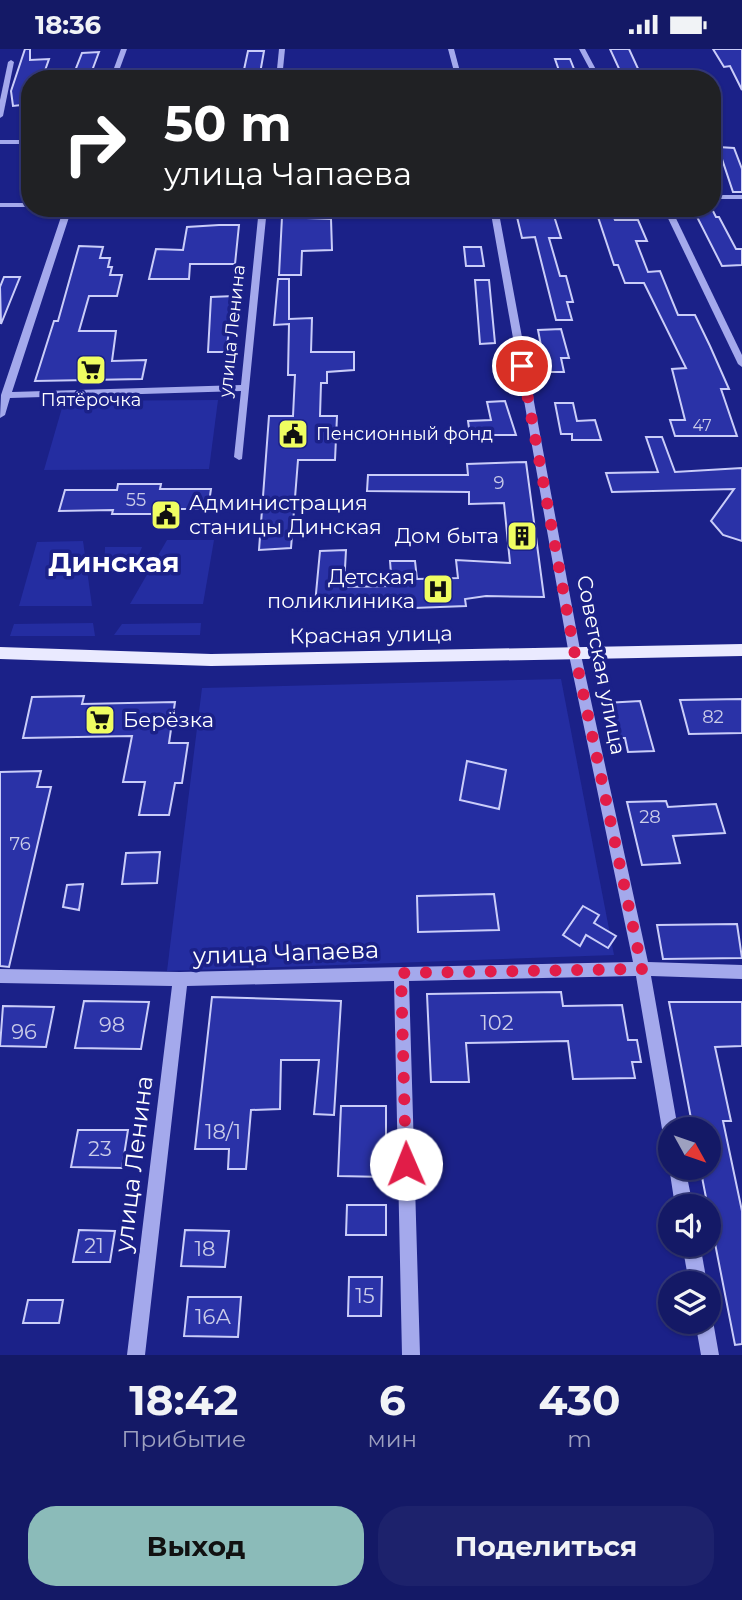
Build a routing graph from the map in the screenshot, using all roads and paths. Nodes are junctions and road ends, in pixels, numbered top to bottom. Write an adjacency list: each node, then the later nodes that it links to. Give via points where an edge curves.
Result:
1 (124, 49): 6 (street)
2 (282, 49): 7 (street)
3 (451, 49): 8 (street)
4 (582, 49): 9 (street)
5 (11, 62): 10 (street)
6 (116, 70)
7 (280, 70)
8 (457, 70)
9 (593, 70)
10 (0, 116)
11 (0, 142): 12 (street)
12 (21, 142)
13 (721, 197): 14 (street)
14 (742, 197)
15 (0, 205): 16 (street)
16 (21, 205)
17 (65, 217): 23 (street)
18 (262, 217): 22 (street, улица Ленина)
19 (496, 217): 28 (street, Советская улица)
20 (671, 217): 21 (street)
21 (742, 364)
22 (245, 388): 23 (street); 25 (street, улица Ленина)
23 (6, 395): 24 (street)
24 (0, 415)
25 (239, 457)
26 (742, 650): 28 (main road, Красная улица)
27 (0, 653): 28 (main road, Красная улица, via 211,660)
28 (575, 655): 29 (street, Советская улица)
29 (642, 969): 30 (street, улица Чапаева); 31 (street, улица Чапаева); 34 (street, Советская улица)
30 (742, 972)
31 (401, 973): 33 (street, улица Чапаева); 37 (street)
32 (0, 976): 33 (street, улица Чапаева)
33 (180, 979): 36 (street, улица Ленина)
34 (668, 1117)
35 (706, 1334): 38 (street)
36 (136, 1355)
37 (411, 1355)
38 (710, 1355)

